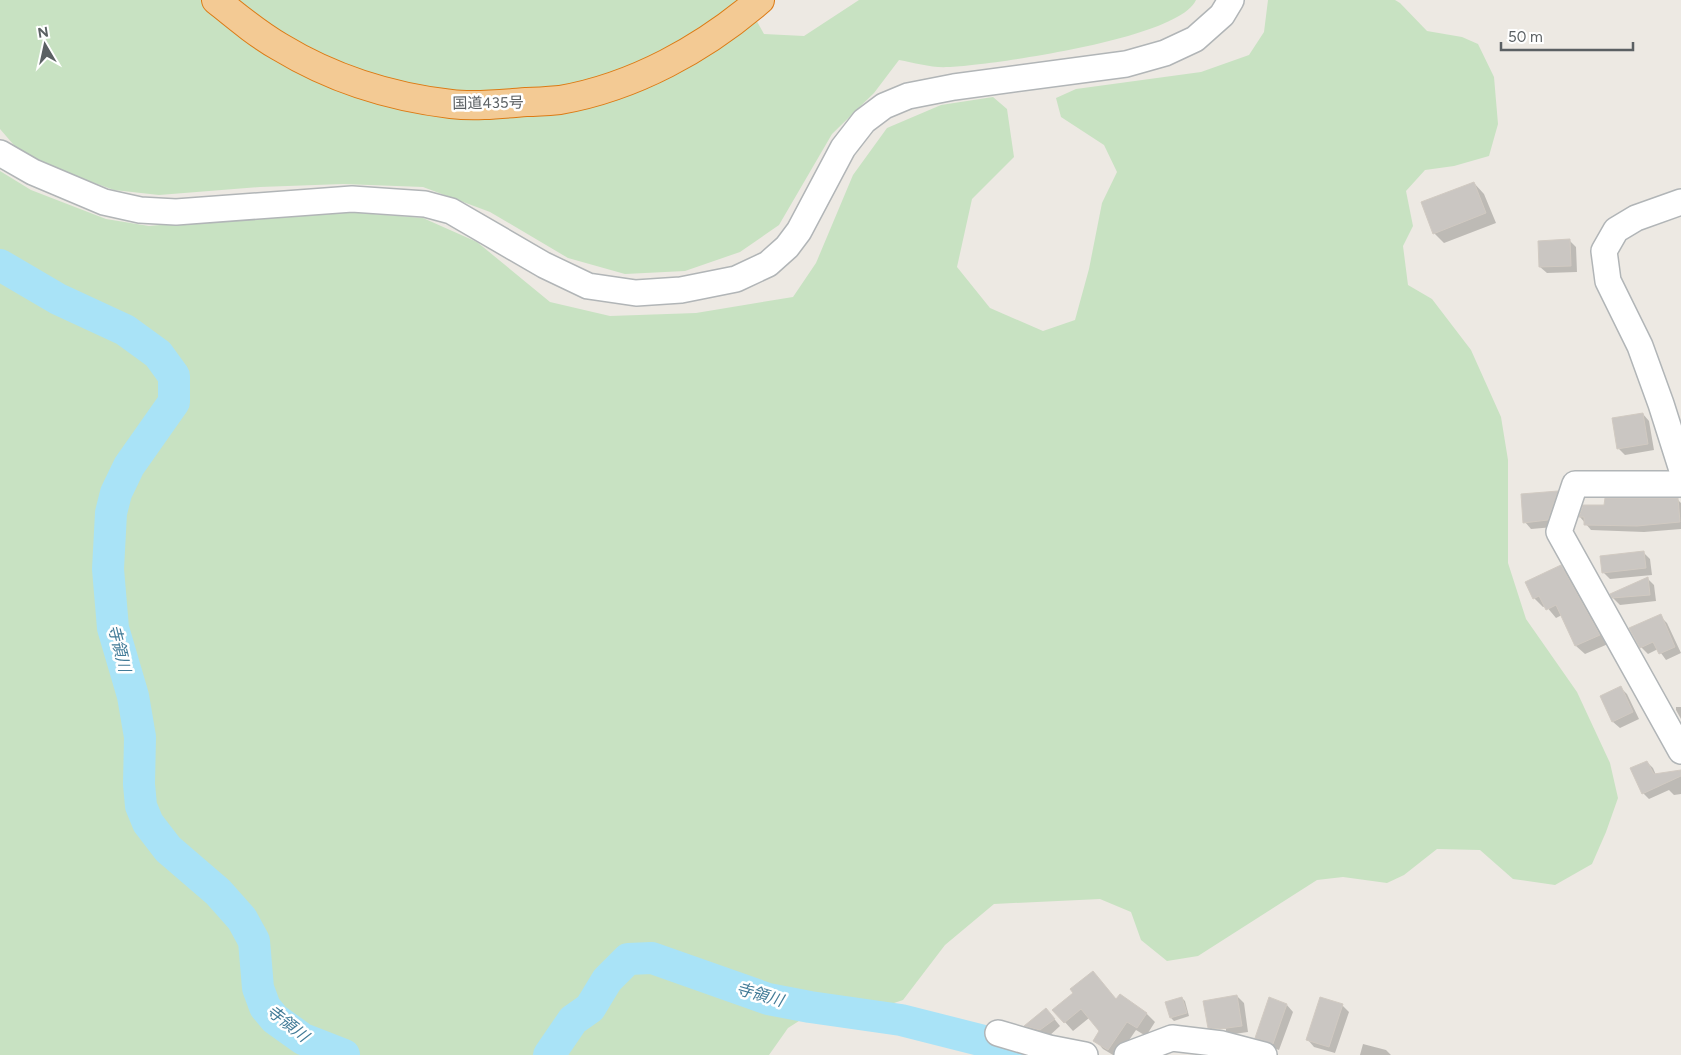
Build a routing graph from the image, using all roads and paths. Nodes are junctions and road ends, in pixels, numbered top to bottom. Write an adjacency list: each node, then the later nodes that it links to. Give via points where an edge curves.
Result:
1 (216, 0): 2 (highway, 国道435号, via 280,48 327,71 382,91 452,104 504,104 560,100 609,87 656,69 733,23)
2 (760, 0)
3 (1231, 0): 4 (street, via 1222,15 1194,40 1165,53 1126,64 954,87 908,96 884,106 864,121 843,148 799,232 787,247 768,264 736,278 680,290 636,293 588,286 544,265 451,211 425,204 352,199 176,212 140,210 104,202 32,172)
4 (0, 153)
5 (1681, 202): 6 (street, via 1636,218 1616,230 1604,251 1608,281 1640,346)
6 (1681, 467)
7 (1681, 484): 8 (street, via 1575,484 1559,532)
8 (1681, 750)
9 (998, 1033): 10 (street)
10 (1085, 1055)
11 (1127, 1055): 12 (street, via 1172,1038 1222,1044)
12 (1264, 1055)

